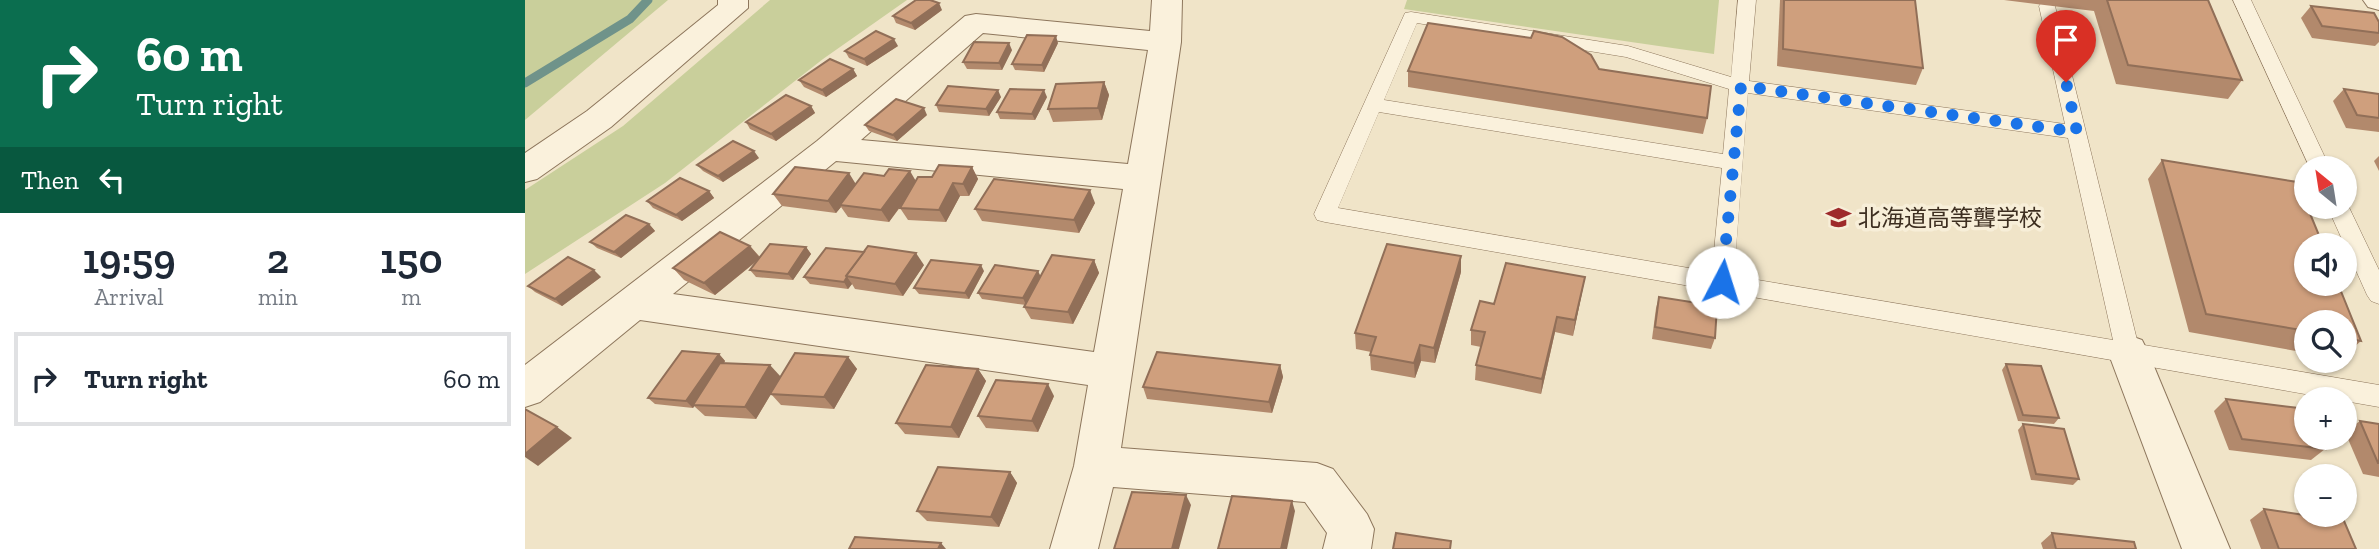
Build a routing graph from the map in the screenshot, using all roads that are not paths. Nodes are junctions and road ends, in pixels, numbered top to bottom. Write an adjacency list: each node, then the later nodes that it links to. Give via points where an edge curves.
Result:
1 (733, 0): 13 (street, via 733,8 599,119)
2 (1167, 0): 6 (street)
3 (1747, 0): 7 (lane)
4 (2242, 0): 11 (lane)
5 (2048, 6): 9 (lane)
6 (1165, 42): 10 (street, via 976,23); 14 (street)
7 (1741, 86): 8 (lane, via 1628,52 1411,17); 9 (lane); 12 (lane)
8 (1373, 105): 12 (lane); 16 (lane, via 1325,214)
9 (2077, 132): 19 (lane)
10 (829, 149): 14 (street); 18 (street)
11 (2314, 156)
12 (1732, 163): 16 (lane)
13 (525, 170)
14 (1143, 178): 20 (street)
15 (2344, 219): 17 (lane)
16 (1722, 282): 19 (lane)
17 (2379, 295)
18 (634, 304): 20 (street); 21 (street)
19 (2128, 352): 22 (lane); 26 (street)
20 (1110, 371): 23 (street)
21 (525, 389)
22 (2379, 396)
23 (1096, 466): 24 (street); 25 (street, via 1317,483 1351,529)
24 (1075, 549)
25 (1347, 549)
26 (2206, 549)

